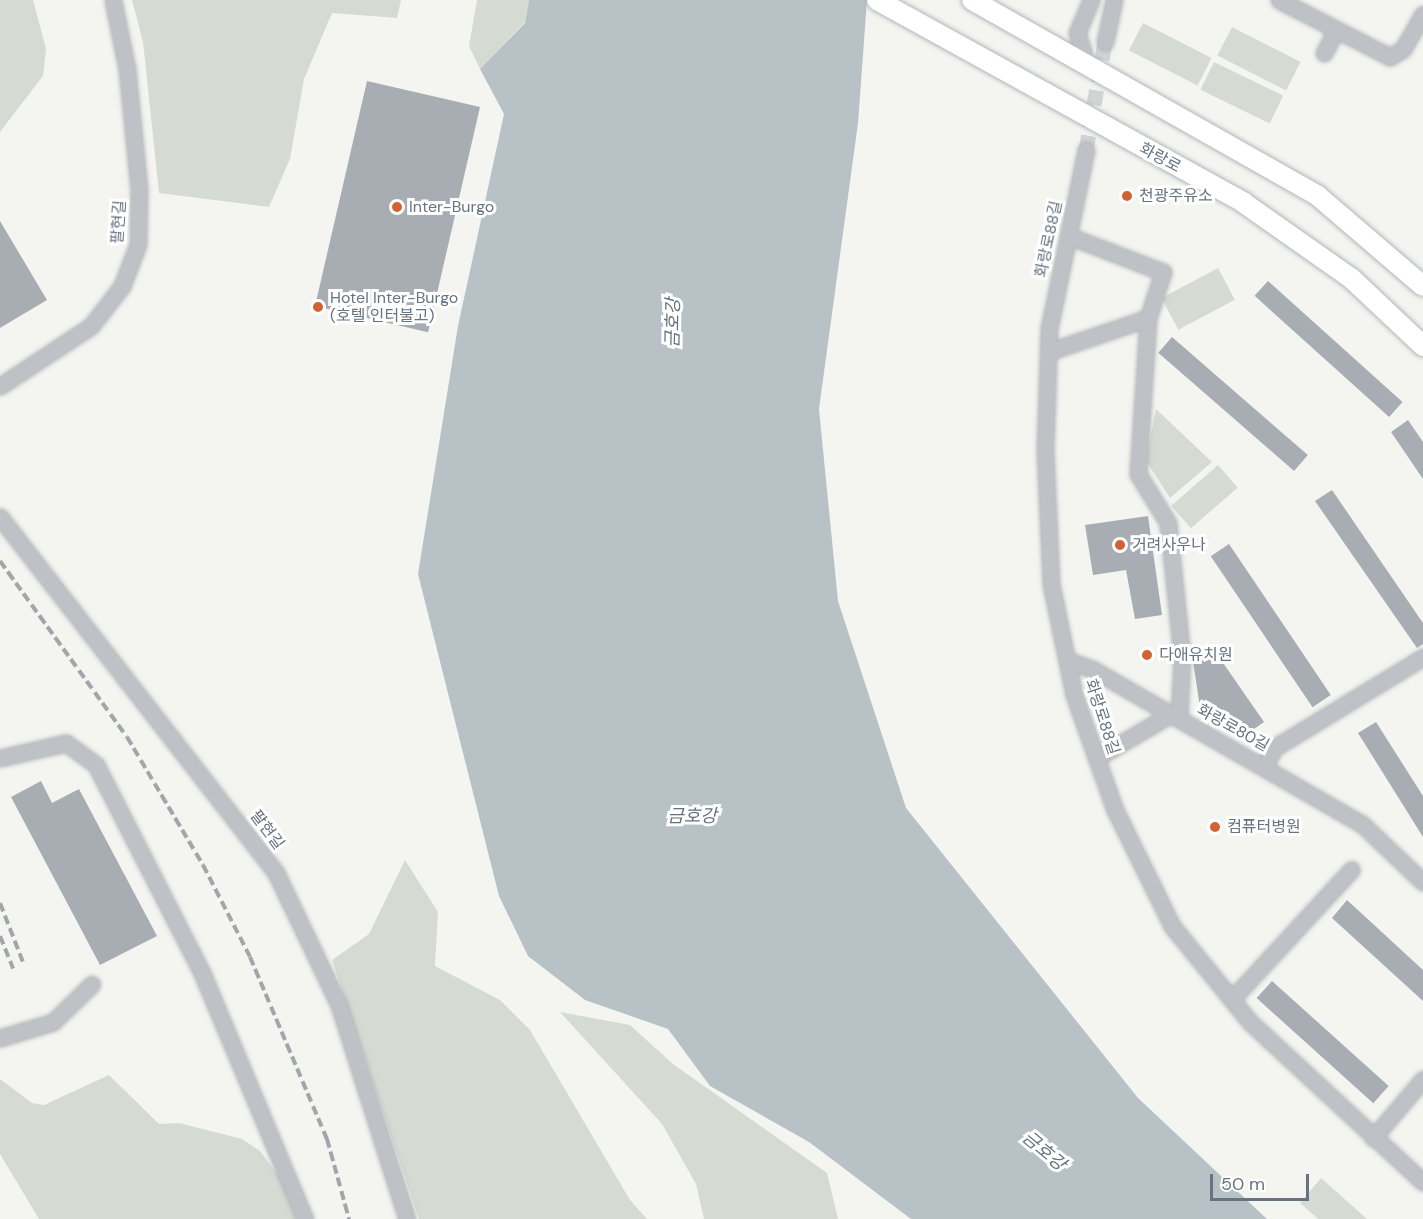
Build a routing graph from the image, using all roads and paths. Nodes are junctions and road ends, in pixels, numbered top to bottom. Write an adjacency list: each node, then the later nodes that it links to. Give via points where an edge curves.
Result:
1 (113, 0): 18 (street, 팔현길, via 127,69 139,189 138,244 122,286 91,326)
2 (877, 0): 16 (main road, 화랑로, via 1244,203 1352,279)
3 (972, 0): 11 (main road)
4 (1091, 0): 11 (street, via 1077,33)
5 (1114, 0): 9 (street)
6 (1279, 0): 8 (street)
7 (1423, 14): 8 (street, via 1403,49 1389,57)
8 (1336, 30): 10 (street)
9 (1105, 42)
10 (1324, 53)
11 (1087, 64): 14 (main road, via 1318,196)
12 (1086, 150): 13 (street, 화랑로88길)
13 (1069, 236): 15 (street, 화랑로80길, via 1163,272); 17 (street, 화랑로88길)
14 (1423, 286)
15 (1148, 318): 17 (street); 22 (street, 화랑로80길, via 1138,474 1168,523 1182,657)
16 (1423, 346)
17 (1048, 352): 21 (street, 화랑로88길, via 1045,452 1051,584)
18 (0, 386)
19 (0, 517): 35 (street, 팔현길, via 276,873 339,1005)
20 (1423, 657): 25 (street, via 1274,748)
21 (1067, 660): 22 (street); 24 (street, 화랑로88길)
22 (1175, 717): 24 (street); 25 (street, 화랑로80길)
23 (0, 758): 34 (street, via 66,743 96,765 202,973)
24 (1096, 758): 29 (street, 화랑로88길, via 1115,810 1172,926)
25 (1265, 766): 27 (street, 화랑로80길, via 1362,824)
26 (1351, 870): 29 (street)
27 (1423, 882)
28 (92, 984): 30 (street, via 53,1022)
29 (1232, 999): 32 (street, 화랑로88길)
30 (0, 1038)
31 (1423, 1079): 32 (street)
32 (1373, 1138): 33 (street, 화랑로88길)
33 (1423, 1182)
34 (305, 1219)
35 (407, 1219)

